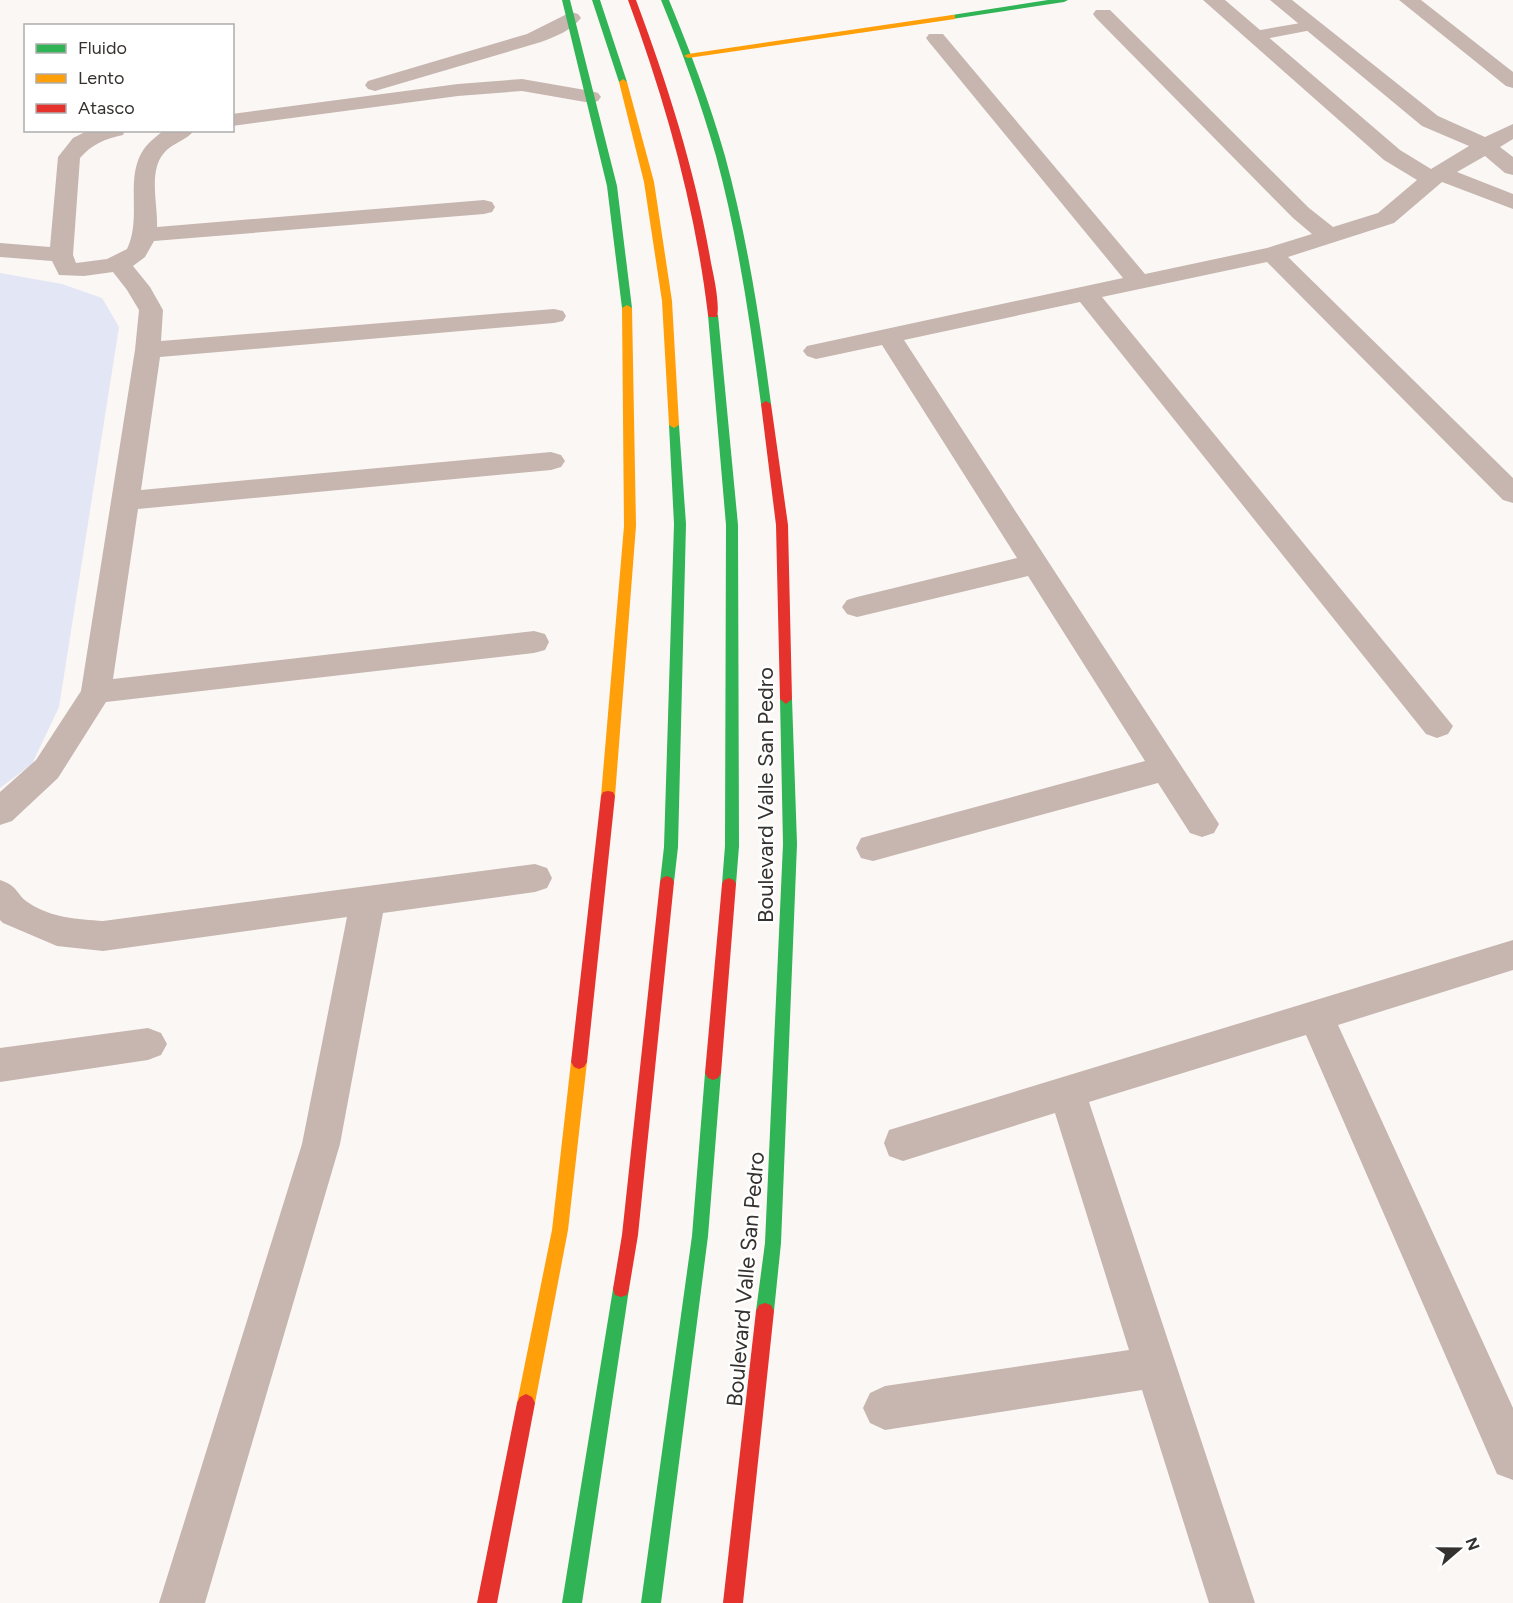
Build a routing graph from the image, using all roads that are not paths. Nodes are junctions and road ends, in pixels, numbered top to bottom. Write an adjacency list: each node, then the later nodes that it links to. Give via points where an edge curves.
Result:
1 (596, 0): 64 (main road, via 619,64 649,182 668,302 680,524 671,847 630,1235)
2 (632, 0): 65 (main road, Boulevard Valle San Pedro, via 655,60 690,179 711,297 732,525 732,846 700,1236)
3 (665, 0): 13 (main road, Boulevard Valle San Pedro)
4 (1064, 0): 13 (main road)
5 (1213, 0): 11 (street)
6 (1280, 0): 10 (street)
7 (1409, 0): 14 (street)
8 (569, 9): 15 (main road); 16 (street, via 550,31 534,38 358,91)
9 (1103, 14): 27 (street, via 1301,213)
10 (1312, 26): 11 (lane); 21 (street, via 1430,121)
11 (1255, 36): 23 (street, via 1392,155)
12 (936, 38): 32 (street)
13 (687, 56): 66 (main road, Boulevard Valle San Pedro, via 726,177 751,292 783,525 790,844 773,1243)
14 (1513, 82)
15 (591, 97): 17 (street, via 522,85); 63 (main road, via 612,186 627,305 630,526 604,840 560,1230)
16 (234, 111)
17 (234, 120)
18 (1513, 130): 21 (street)
19 (103, 132): 30 (street, via 81,143 69,158)
20 (178, 132): 26 (street, via 156,146 145,165)
21 (1485, 145): 22 (street); 23 (street)
22 (1513, 168)
23 (1435, 176): 24 (street); 27 (street, via 1386,218)
24 (1513, 202)
25 (484, 207): 26 (street)
26 (144, 235): 31 (street, via 136,253)
27 (1331, 237): 29 (street)
28 (0, 250): 30 (street)
29 (1272, 254): 32 (street); 39 (street)
30 (61, 255): 31 (street, via 67,270)
31 (118, 263): 36 (street, via 151,310)
32 (1139, 282): 33 (street)
33 (1086, 294): 35 (street); 45 (street)
34 (554, 316): 36 (street)
35 (889, 336): 37 (street); 41 (street)
36 (148, 350): 40 (street)
37 (816, 351)
38 (551, 461): 40 (street)
39 (1508, 482)
40 (124, 501): 44 (street)
41 (1035, 564): 42 (street); 46 (street)
42 (857, 607)
43 (534, 642): 44 (street)
44 (96, 692): 47 (street, via 47,770)
45 (1437, 726)
46 (1166, 768): 48 (street); 49 (street)
47 (0, 812)
48 (1202, 824)
49 (873, 848)
50 (535, 878): 52 (street)
51 (0, 894): 52 (street, via 15,913 57,931 103,936)
52 (368, 899): 62 (street, via 321,1144)
53 (1513, 955): 54 (street)
54 (1316, 1016): 57 (street); 61 (street)
55 (148, 1044): 56 (street)
56 (0, 1065)
57 (1067, 1092): 58 (street); 59 (street)
58 (903, 1143)
59 (1155, 1367): 60 (street); 67 (street)
60 (885, 1408)
61 (1513, 1458)
62 (182, 1603)
63 (487, 1603)
64 (572, 1603)
65 (651, 1603)
66 (733, 1603)
67 (1232, 1603)

